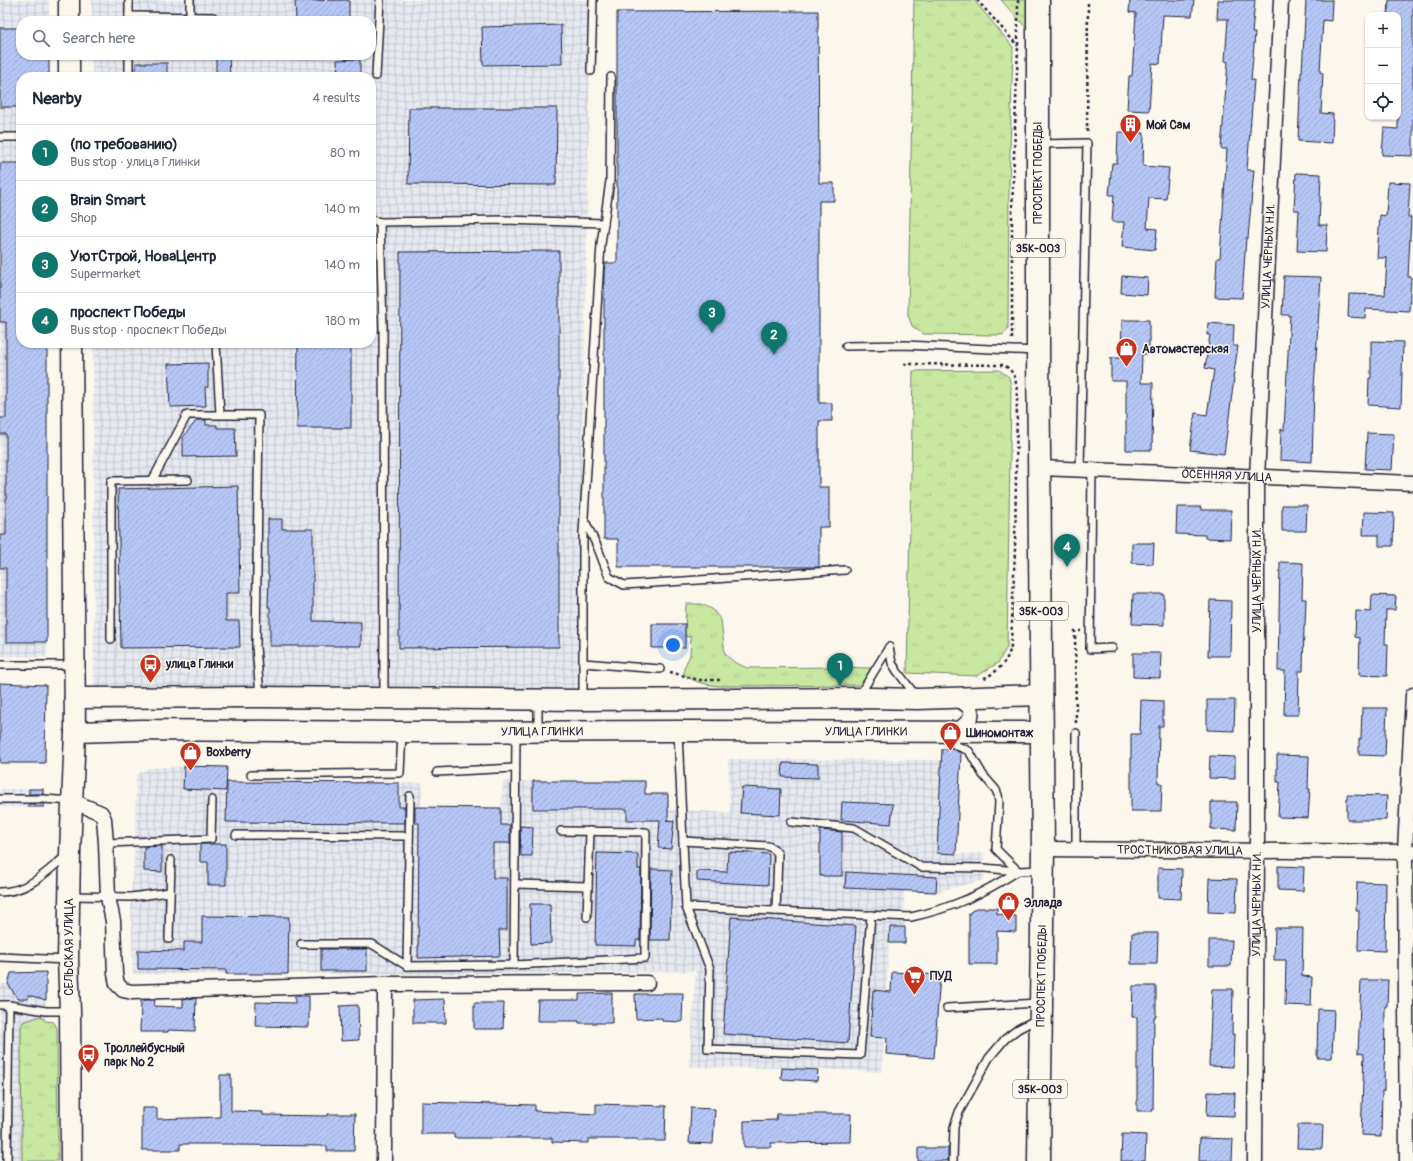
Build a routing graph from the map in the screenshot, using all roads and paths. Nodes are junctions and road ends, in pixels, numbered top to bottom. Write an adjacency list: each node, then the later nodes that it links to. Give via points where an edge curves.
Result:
1 (69, 0): 11 (main road)
2 (129, 0): 12 (lane)
3 (190, 0): 13 (lane)
4 (380, 0): 20 (lane)
5 (593, 0): 17 (lane)
6 (977, 0): 14 (path)
7 (1018, 0): 14 (path)
8 (1038, 0): 25 (main road, ПРОСПЕКТ ПОБЕДЫ / 35К-003)
9 (1088, 0): 24 (path)
10 (1281, 0): 39 (street, УЛИЦА ЧЕРНЫХ Н.И.)
11 (69, 16)
12 (129, 16)
13 (190, 16)
14 (1018, 46): 32 (path, via 1012,210)
15 (69, 60): 18 (main road)
16 (129, 60): 19 (lane)
17 (591, 71)
18 (69, 72)
19 (129, 72)
20 (376, 76)
21 (611, 77): 28 (lane, via 610,181)
22 (0, 137): 23 (lane)
23 (16, 137)
24 (1087, 143): 25 (lane); 38 (lane)
25 (1038, 144): 33 (main road, ПРОСПЕКТ ПОБЕДЫ / 35К-003)
26 (376, 221): 27 (lane)
27 (380, 222): 28 (lane, via 504,220); 58 (lane, via 383,335)
28 (604, 223): 43 (lane)
29 (846, 346): 32 (lane)
30 (72, 348): 50 (main road)
31 (216, 348): 36 (lane)
32 (1013, 350): 33 (lane); 35 (path)
33 (1038, 352): 37 (main road, ПРОСПЕКТ ПОБЕДЫ / 35К-003)
34 (904, 364): 35 (path, via 1004,366)
35 (1010, 369): 53 (path, via 1015,377 1017,400 1011,644 1008,656 1000,667)
36 (220, 414): 41 (lane, via 187,415); 56 (lane, via 259,415 256,647)
37 (1040, 468): 38 (street, ОСЕННЯЯ УЛИЦА); 54 (main road, ПРОСПЕКТ ПОБЕДЫ / 35К-003)
38 (1086, 470): 39 (street, ОСЕННЯЯ УЛИЦА); 47 (lane, via 1090,649)
39 (1257, 476): 42 (street, ОСЕННЯЯ УЛИЦА); 87 (street, УЛИЦА ЧЕРНЫХ Н.И.)
40 (188, 480): 41 (lane)
41 (152, 481): 46 (lane, via 111,481)
42 (1413, 482)
43 (584, 519): 44 (lane, via 609,577 624,585); 48 (lane)
44 (845, 570)
45 (1075, 631): 71 (path)
46 (111, 639)
47 (1112, 648)
48 (583, 663): 51 (lane); 63 (lane)
49 (0, 665): 50 (lane)
50 (74, 665): 57 (main road)
51 (660, 670): 52 (path, via 699,680)
52 (723, 680)
53 (979, 680)
54 (1042, 695): 59 (main road); 70 (main road, ПРОСПЕКТ ПОБЕДЫ / 35К-003)
55 (1413, 695): 88 (street)
56 (260, 697): 57 (main road); 58 (main road)
57 (74, 698): 67 (main road)
58 (384, 698): 62 (main road)
59 (956, 698): 61 (main road); 69 (street, via 967,704 971,717)
60 (849, 699): 61 (main road); 61 (lane, via 859,696 889,647 892,663); 63 (main road)
61 (918, 699)
62 (538, 700): 63 (main road); 66 (lane)
63 (583, 700)
64 (677, 730): 66 (main road, УЛИЦА ГЛИНКИ); 69 (main road, УЛИЦА ГЛИНКИ); 84 (lane)
65 (516, 731): 66 (main road, УЛИЦА ГЛИНКИ); 68 (main road, УЛИЦА ГЛИНКИ); 72 (lane)
66 (538, 731)
67 (75, 732): 68 (main road, УЛИЦА ГЛИНКИ); 78 (main road, СЕЛЬСКАЯ УЛИЦА)
68 (402, 732): 74 (lane, via 400,773)
69 (956, 732): 70 (main road, УЛИЦА ГЛИНКИ); 92 (lane, via 955,745 969,751 983,775 996,790 996,849)
70 (1042, 732): 90 (main road, ПРОСПЕКТ ПОБЕДЫ / 35К-003)
71 (1076, 733): 86 (lane)
72 (515, 768): 73 (lane); 93 (lane)
73 (437, 772)
74 (251, 775)
75 (410, 796): 83 (lane)
76 (0, 799): 78 (lane)
77 (212, 800): 85 (lane, via 211,839)
78 (72, 801): 85 (street, via 101,813); 89 (main road, СЕЛЬСКАЯ УЛИЦА)
79 (791, 822): 92 (lane, via 854,828 921,867)
80 (561, 831): 81 (lane)
81 (590, 831): 94 (lane); 107 (lane, via 646,832 645,958)
82 (236, 835): 83 (lane)
83 (409, 836): 108 (lane)
84 (683, 841): 99 (lane); 100 (lane, via 768,846 774,849 778,854)
85 (106, 843): 98 (street)
86 (1076, 849): 87 (street, ТРОСТНИКОВАЯ УЛИЦА); 90 (street, ТРОСТНИКОВАЯ УЛИЦА)
87 (1257, 850): 88 (street, ТРОСТНИКОВАЯ УЛИЦА); 121 (street, УЛИЦА ЧЕРНЫХ Н.И.)
88 (1409, 851): 122 (street)
89 (70, 853): 95 (lane, via 21,889); 97 (main road, СЕЛЬСКАЯ УЛИЦА)
90 (1043, 859): 92 (lane); 114 (main road, ПРОСПЕКТ ПОБЕДЫ / 35К-003)
91 (171, 860): 96 (lane)
92 (1018, 871): 101 (lane, via 987,890 946,908 911,917)
93 (514, 884): 94 (lane); 107 (lane)
94 (588, 886): 102 (lane)
95 (0, 892)
96 (170, 892): 98 (lane); 103 (lane)
97 (69, 896): 98 (lane); 106 (main road, СЕЛЬСКАЯ УЛИЦА)
98 (108, 897): 110 (street, via 113,921 115,974 118,984 124,990 132,992)
99 (686, 907): 100 (lane); 101 (lane, via 710,969 708,1049 860,1055)
100 (776, 911): 101 (lane)
101 (871, 916)
102 (587, 917)
103 (169, 938)
104 (300, 944): 108 (lane, via 372,944)
105 (0, 957): 106 (lane)
106 (68, 960): 115 (main road, СЕЛЬСКАЯ УЛИЦА)
107 (514, 965): 108 (lane)
108 (407, 966)
109 (647, 983): 110 (street)
110 (385, 984): 118 (street)
111 (0, 1005): 112 (lane)
112 (9, 1005): 115 (lane, via 46,1011); 116 (lane)
113 (947, 1008): 114 (lane)
114 (1041, 1010): 119 (lane, via 1005,1039 989,1058 959,1112 954,1127); 120 (main road, ПРОСПЕКТ ПОБЕДЫ / 35К-003)
115 (70, 1011): 117 (main road, СЕЛЬСКАЯ УЛИЦА)
116 (7, 1161)
117 (71, 1161)
118 (384, 1161)
119 (953, 1161)
120 (1039, 1161)
121 (1255, 1161)
122 (1407, 1161)

